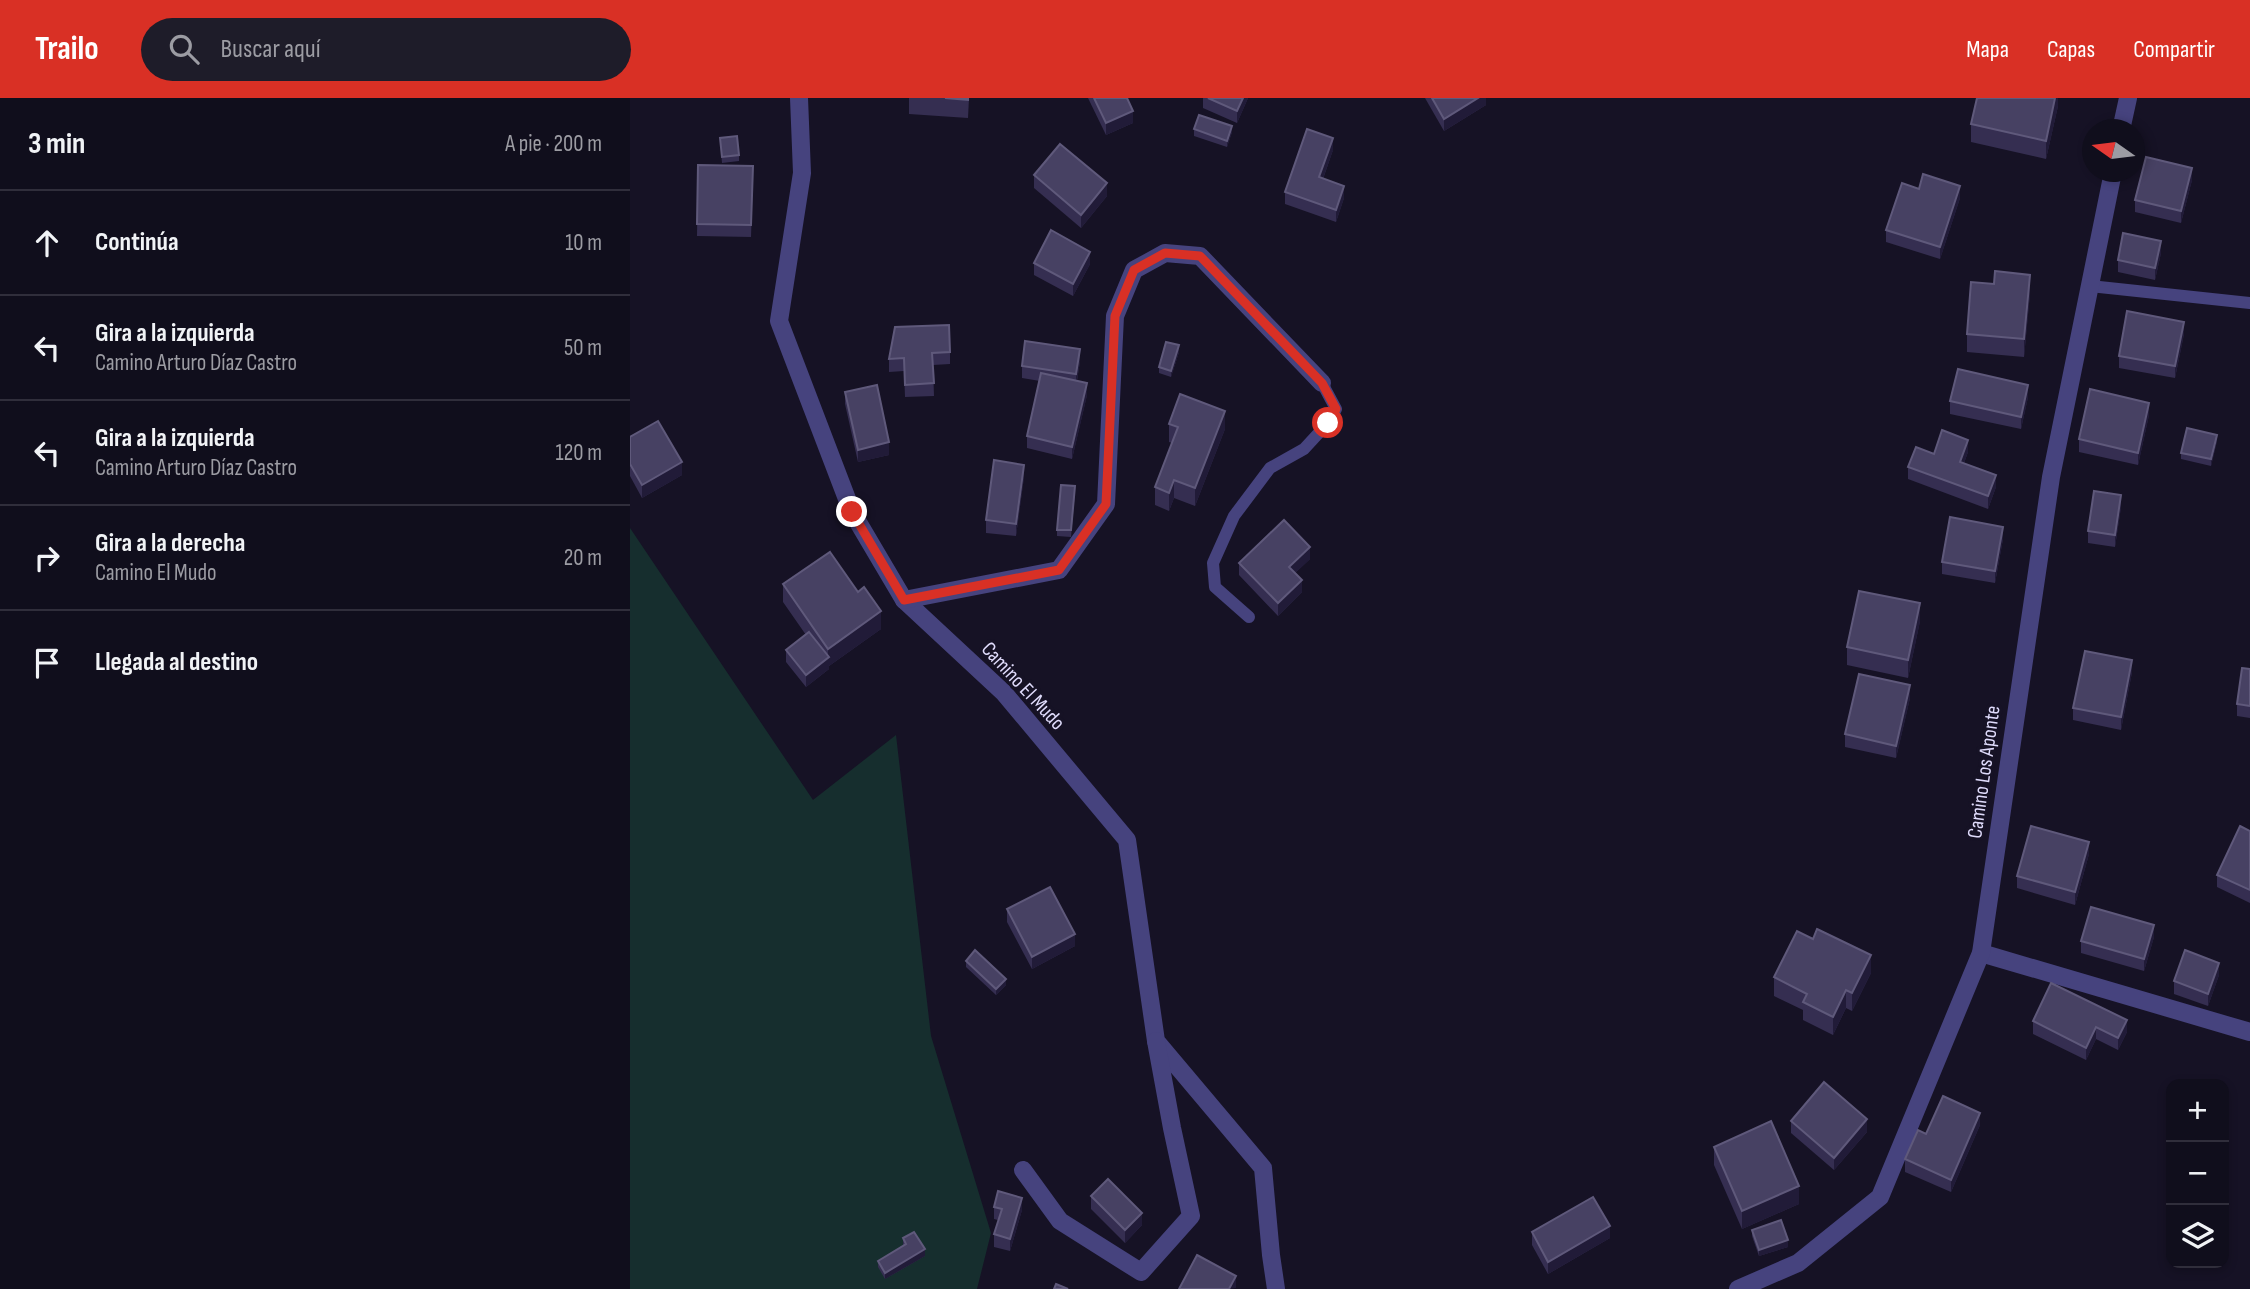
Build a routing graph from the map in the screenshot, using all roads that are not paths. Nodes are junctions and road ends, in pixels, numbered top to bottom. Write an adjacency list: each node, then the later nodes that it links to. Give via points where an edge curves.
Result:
1 (799, 98): 8 (street, Camino El Mudo, via 802,173 779,321 852,512)
2 (2128, 98): 3 (street)
3 (2123, 119)
4 (2111, 182): 5 (street, Camino Los Aponte)
5 (2090, 286): 6 (lane); 10 (street, Camino Los Aponte, via 2051,477)
6 (2250, 303)
7 (1322, 383): 8 (street, via 1200,256 1165,253 1134,270 1115,316 1106,504 1059,570); 9 (lane, via 1336,409 1328,423 1304,449 1270,468 1234,516 1213,563 1215,587)
8 (904, 600): 12 (street, Camino El Mudo, via 1004,693 1127,840)
9 (1249, 617)
10 (1981, 953): 11 (street); 15 (street, Camino Los Aponte, via 1880,1197 1798,1263)
11 (2250, 1032)
12 (1156, 1041): 13 (street, Camino El Mudo, via 1191,1216 1141,1272 1060,1221); 14 (street, via 1264,1168)
13 (1023, 1170)
14 (1276, 1289)
15 (1738, 1289)

